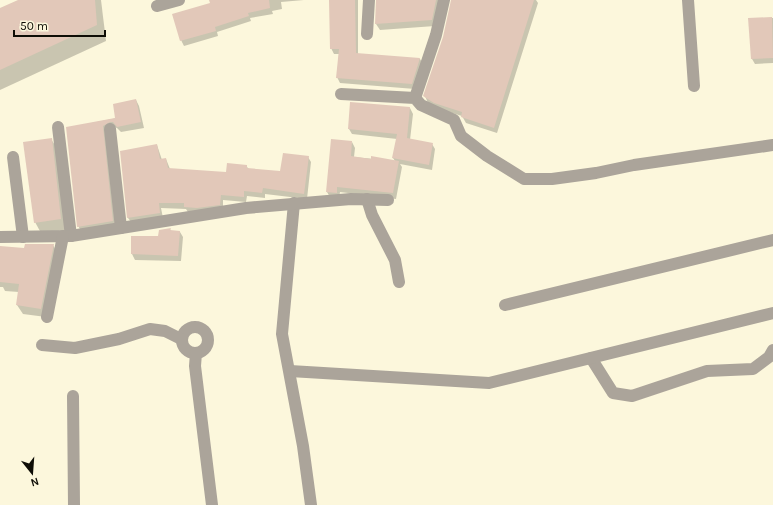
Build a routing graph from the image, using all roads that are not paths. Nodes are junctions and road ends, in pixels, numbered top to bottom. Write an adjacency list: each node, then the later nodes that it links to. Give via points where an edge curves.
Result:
1 (179, 0): 5 (street)
2 (369, 0): 6 (street)
3 (444, 0): 9 (street, via 436,35)
4 (688, 0): 7 (street)
5 (158, 6)
6 (367, 34)
7 (694, 86)
8 (341, 94): 9 (street)
9 (415, 98): 12 (street, via 421,105 454,120 461,136 524,179 552,180)
10 (58, 127): 18 (street)
11 (110, 129): 17 (street)
12 (773, 145)
13 (13, 157): 20 (street)
14 (367, 199): 15 (street); 16 (street); 22 (street, via 395,260)
15 (388, 200)
16 (294, 203): 17 (street); 31 (street, via 282,334)
17 (121, 228): 18 (street)
18 (67, 236): 20 (street); 25 (street)
19 (0, 237): 20 (street)
20 (24, 237)
21 (773, 240): 23 (street)
22 (399, 282)
23 (505, 305)
24 (773, 313): 30 (street)
25 (47, 317)
26 (181, 339): 27 (street, via 165,331 150,329 119,339 75,348); 29 (street, via 185,350); 29 (street, via 184,331 192,327 204,330 208,342 204,350)
27 (42, 344)
28 (773, 350): 30 (street, via 769,357 753,369 707,371 632,396 613,393)
29 (196, 353): 34 (street, via 195,366)
30 (591, 358): 31 (street, via 489,383)
31 (290, 371): 35 (street)
32 (73, 396): 33 (street)
33 (74, 505)
34 (212, 505)
35 (311, 505)

